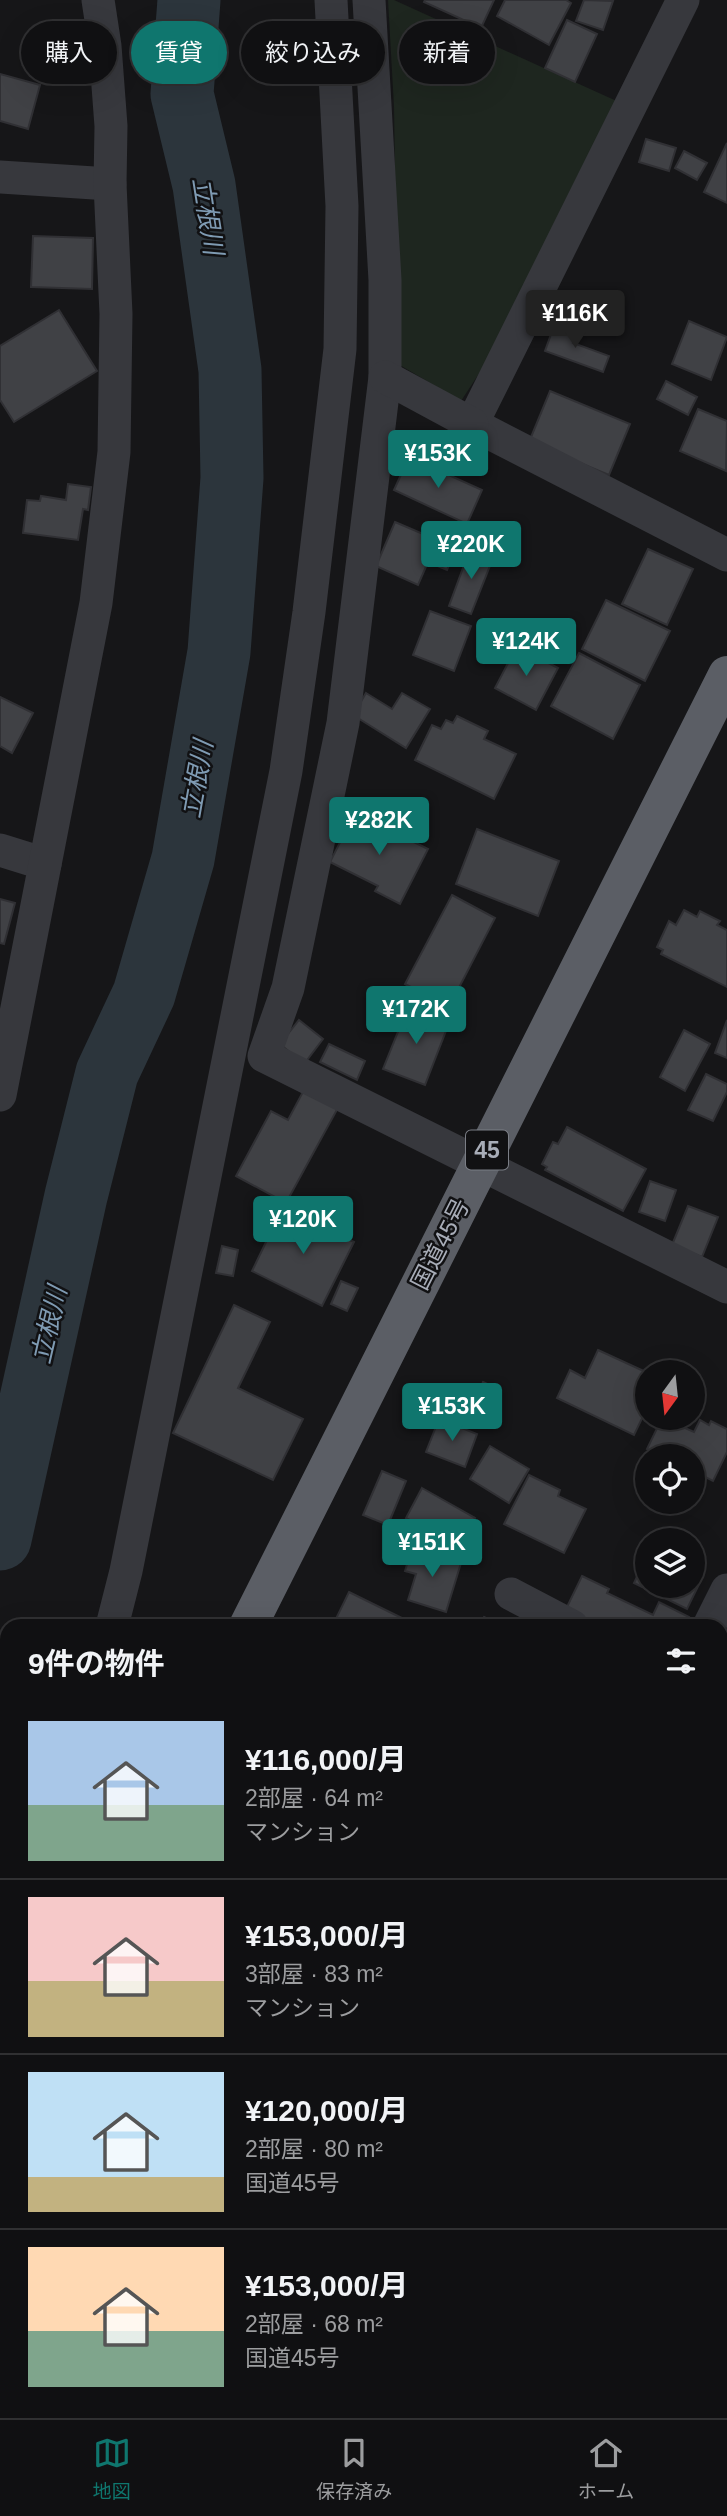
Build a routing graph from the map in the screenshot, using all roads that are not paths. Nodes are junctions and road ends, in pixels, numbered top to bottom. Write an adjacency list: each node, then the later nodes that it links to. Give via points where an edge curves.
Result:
1 (98, 0): 6 (street, via 110,113)
2 (331, 0): 18 (street, via 342,206 340,349 309,612 286,771 129,1558)
3 (369, 0): 7 (street, via 386,280)
4 (681, 1): 8 (street)
5 (0, 177): 6 (street)
6 (110, 184): 12 (street, via 116,314 114,452 96,603)
7 (386, 377): 8 (street); 14 (street, via 343,723 288,988 264,1056)
8 (472, 424): 9 (street)
9 (727, 555)
10 (727, 675): 14 (highway, 国道45号 / 45)
11 (0, 850): 12 (street)
12 (45, 864): 13 (street)
13 (0, 1095)
14 (481, 1164): 15 (street); 19 (highway, 国道45号 / 45)
15 (727, 1287)
16 (727, 1590): 21 (street)
17 (511, 1594): 20 (street)
18 (113, 1619)
19 (252, 1619)
20 (559, 1619)
21 (712, 1619)

